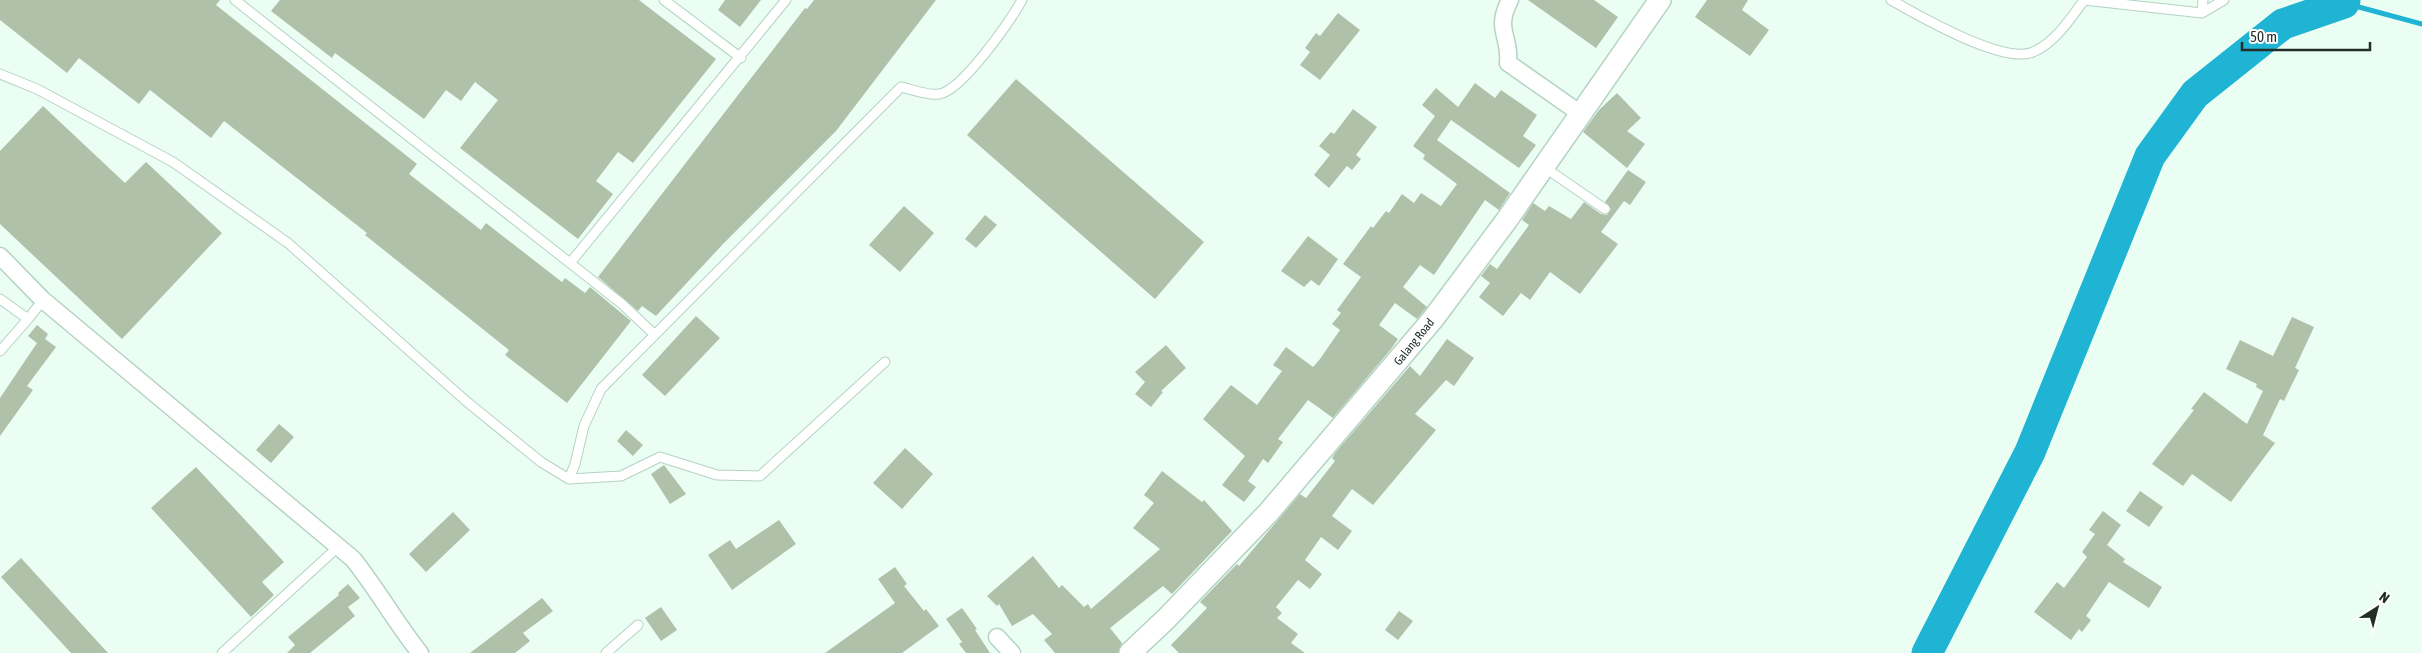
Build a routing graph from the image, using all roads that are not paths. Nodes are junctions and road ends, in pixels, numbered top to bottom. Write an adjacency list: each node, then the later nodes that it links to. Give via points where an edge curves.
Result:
1 (235, 0): 18 (lane)
2 (664, 0): 12 (lane)
3 (786, 0): 12 (lane)
4 (1022, 0): 22 (lane, via 989,48 954,87 938,95 901,87)
5 (1510, 0): 14 (street, via 1501,25 1509,54 1508,63)
6 (1660, 0): 14 (street, Galang Road)
7 (1891, 0): 8 (lane, via 1928,21 1995,50 2020,56 2034,52 2048,42 2067,24)
8 (2084, 0): 11 (lane)
9 (2203, 0): 11 (lane)
10 (2224, 0): 11 (lane)
11 (2202, 13)
12 (741, 58): 18 (lane)
13 (0, 74): 25 (lane, via 37,89 174,162 288,243 466,401 542,462)
14 (1581, 114): 15 (street, Galang Road)
15 (1544, 167): 16 (lane); 33 (street, Galang Road, via 1433,319 1378,385 1268,512)
16 (1605, 209)
17 (0, 256): 20 (street)
18 (570, 263): 22 (lane)
19 (0, 299): 21 (lane)
20 (43, 300): 21 (lane); 26 (street)
21 (28, 319): 23 (lane)
22 (655, 335): 25 (lane, via 601,389 584,426 576,464)
23 (0, 351)
24 (885, 362): 25 (lane, via 760,476 717,476 660,457 621,476)
25 (569, 479)
26 (338, 547): 29 (lane); 30 (street, via 353,559 372,583)
27 (638, 626): 31 (lane)
28 (997, 637): 32 (street)
29 (222, 653)
30 (420, 653)
31 (606, 653)
32 (1012, 653)
33 (1130, 653)

